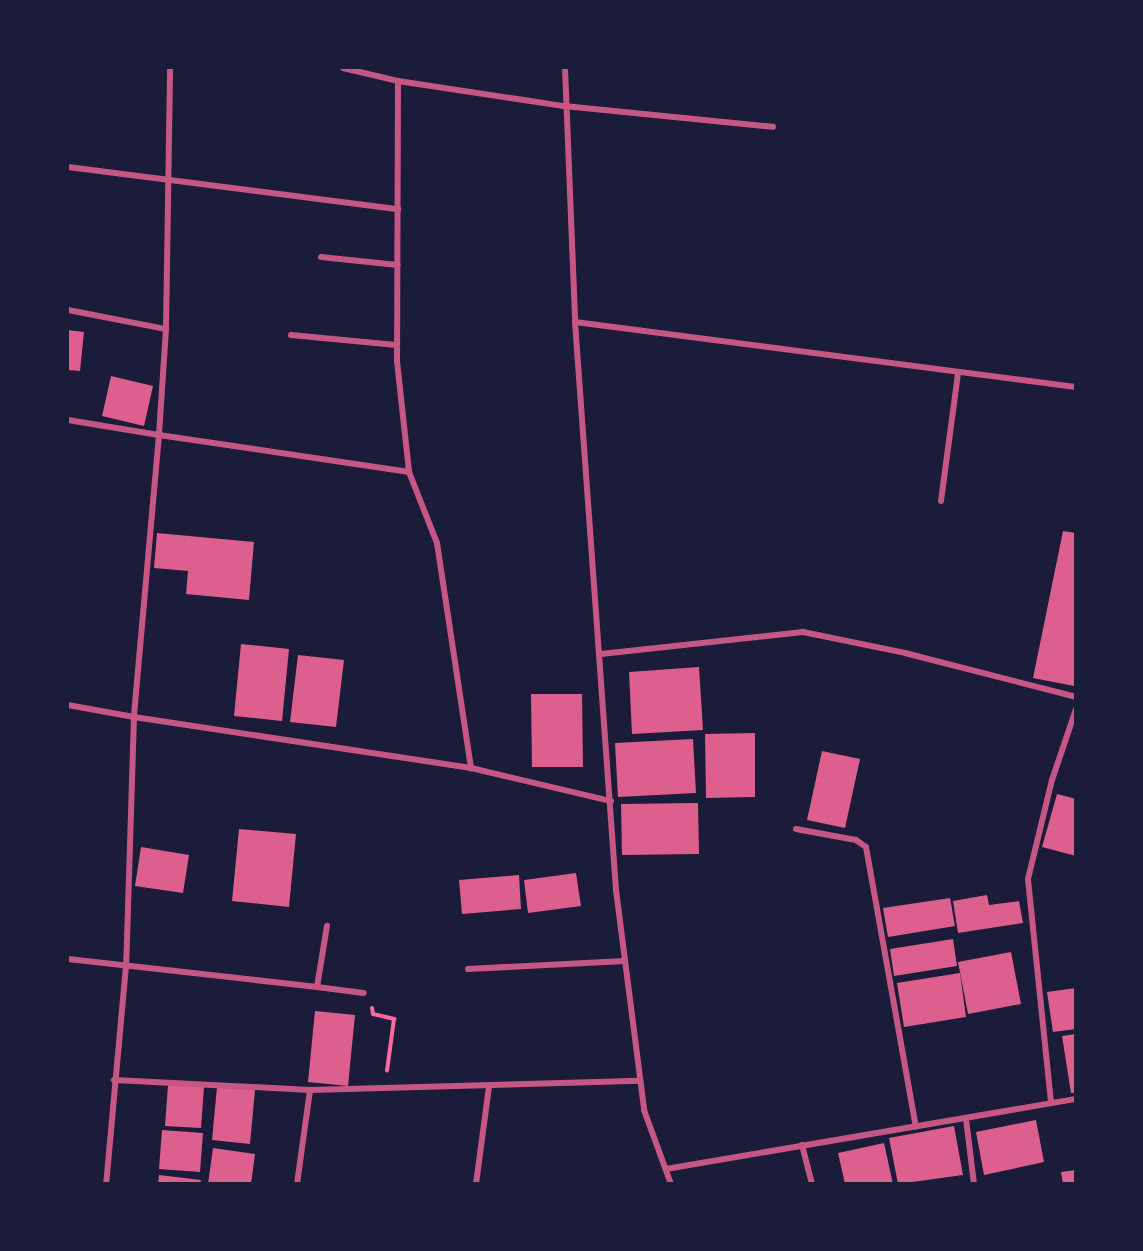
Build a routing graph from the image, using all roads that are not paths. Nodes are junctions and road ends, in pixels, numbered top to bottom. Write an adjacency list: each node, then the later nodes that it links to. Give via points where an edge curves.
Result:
1 (170, 68): 8 (street)
2 (343, 68): 4 (street)
3 (565, 68): 5 (street)
4 (398, 81): 5 (street); 9 (street)
5 (564, 106): 6 (street); 13 (street)
6 (773, 127)
7 (68, 167): 8 (street)
8 (170, 183): 9 (street); 14 (street)
9 (398, 209): 11 (street)
10 (321, 257): 11 (street)
11 (398, 265): 16 (street)
12 (68, 310): 14 (street)
13 (575, 322): 17 (street); 23 (street)
14 (166, 329): 20 (street)
15 (291, 335): 16 (street)
16 (397, 345): 21 (street)
17 (958, 374): 18 (street); 22 (street)
18 (1076, 387)
19 (68, 420): 20 (street)
20 (159, 435): 21 (street); 27 (street)
21 (409, 472): 28 (street, via 437,543)
22 (941, 501)
23 (601, 654): 24 (street, via 803,632 905,653); 29 (street)
24 (1076, 697)
25 (68, 705): 27 (street)
26 (1076, 709): 43 (street, via 1049,790 1028,879)
27 (134, 717): 28 (street); 34 (street)
28 (471, 768): 29 (street)
29 (611, 801): 33 (street)
30 (796, 829): 45 (street, via 856,840 866,848)
31 (327, 926): 36 (street)
32 (68, 959): 34 (street)
33 (624, 961): 35 (street); 39 (street)
34 (126, 966): 36 (street); 38 (street)
35 (468, 969)
36 (317, 987): 37 (street)
37 (364, 993)
38 (114, 1080): 41 (street); 48 (street)
39 (640, 1081): 40 (street); 47 (street, via 644,1110)
40 (489, 1087): 41 (street); 50 (street)
41 (310, 1090): 49 (street)
42 (1076, 1099): 43 (street)
43 (1051, 1102): 44 (street)
44 (966, 1119): 45 (street); 53 (street)
45 (916, 1127): 46 (street)
46 (802, 1145): 47 (street); 52 (street)
47 (666, 1169): 51 (street)
48 (106, 1184)
49 (297, 1184)
50 (476, 1184)
51 (671, 1184)
52 (812, 1184)
53 (974, 1184)

